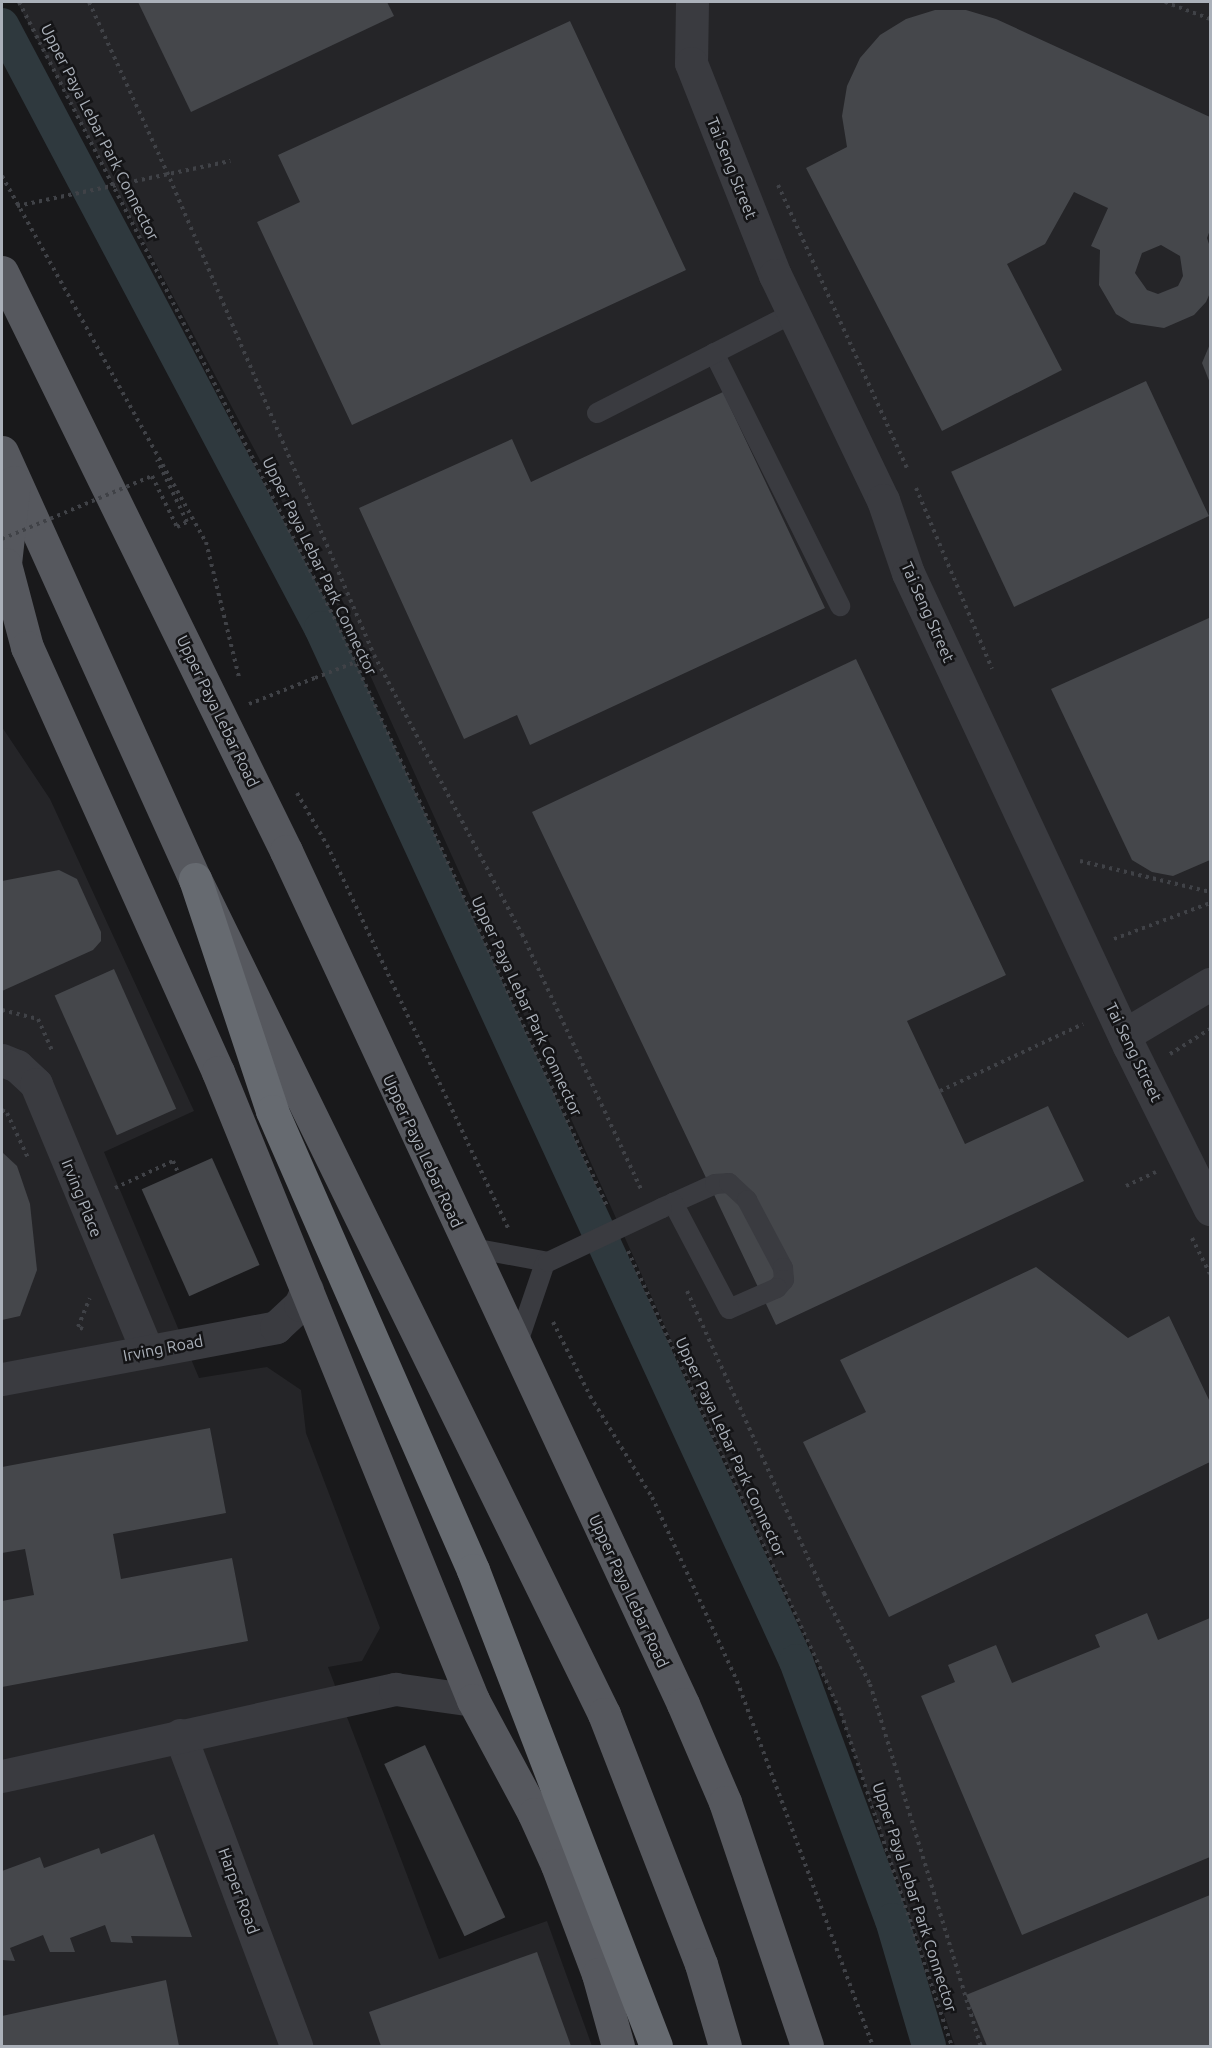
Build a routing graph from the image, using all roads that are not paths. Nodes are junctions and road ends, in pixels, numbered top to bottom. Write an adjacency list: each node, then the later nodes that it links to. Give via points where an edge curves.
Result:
1 (692, 2): 3 (street, Tai Seng Street, via 691,63)
2 (2, 272): 15 (main road, Upper Paya Lebar Road, via 286,851)
3 (793, 314): 4 (lane); 11 (street, Tai Seng Street, via 883,500 908,573)
4 (714, 353): 5 (lane); 8 (lane)
5 (597, 413)
6 (2, 452): 7 (main road)
7 (14, 482): 9 (main road); 17 (main road, via 5,564 27,647 218,1072)
8 (840, 606)
9 (195, 879): 26 (highway, via 272,1111 490,1611); 27 (main road, via 604,1714 701,1964)
10 (1210, 984): 11 (street)
11 (1137, 1027): 14 (street, Tai Seng Street)
12 (2, 1060): 19 (street, Irving Place, via 17,1066 36,1084)
13 (660, 1203): 13 (lane, via 729,1183 740,1190 783,1268 784,1280 777,1288 729,1309); 16 (lane, bridge)
14 (1210, 1209)
15 (467, 1247): 16 (lane); 18 (main road, Upper Paya Lebar Road)
16 (547, 1262): 18 (lane)
17 (307, 1289): 19 (street, Irving Road, via 300,1305 276,1327); 21 (main road)
18 (515, 1350): 28 (main road, Upper Paya Lebar Road, via 725,1802)
19 (147, 1351): 20 (street, Irving Road)
20 (2, 1379)
21 (473, 1700): 22 (street, via 395,1689); 25 (main road, via 534,1814 556,1865 598,1974)
22 (180, 1736): 23 (street); 24 (street, Harper Road)
23 (2, 1776)
24 (296, 2046)
25 (618, 2046)
26 (656, 2046)
27 (725, 2046)
28 (807, 2046)

